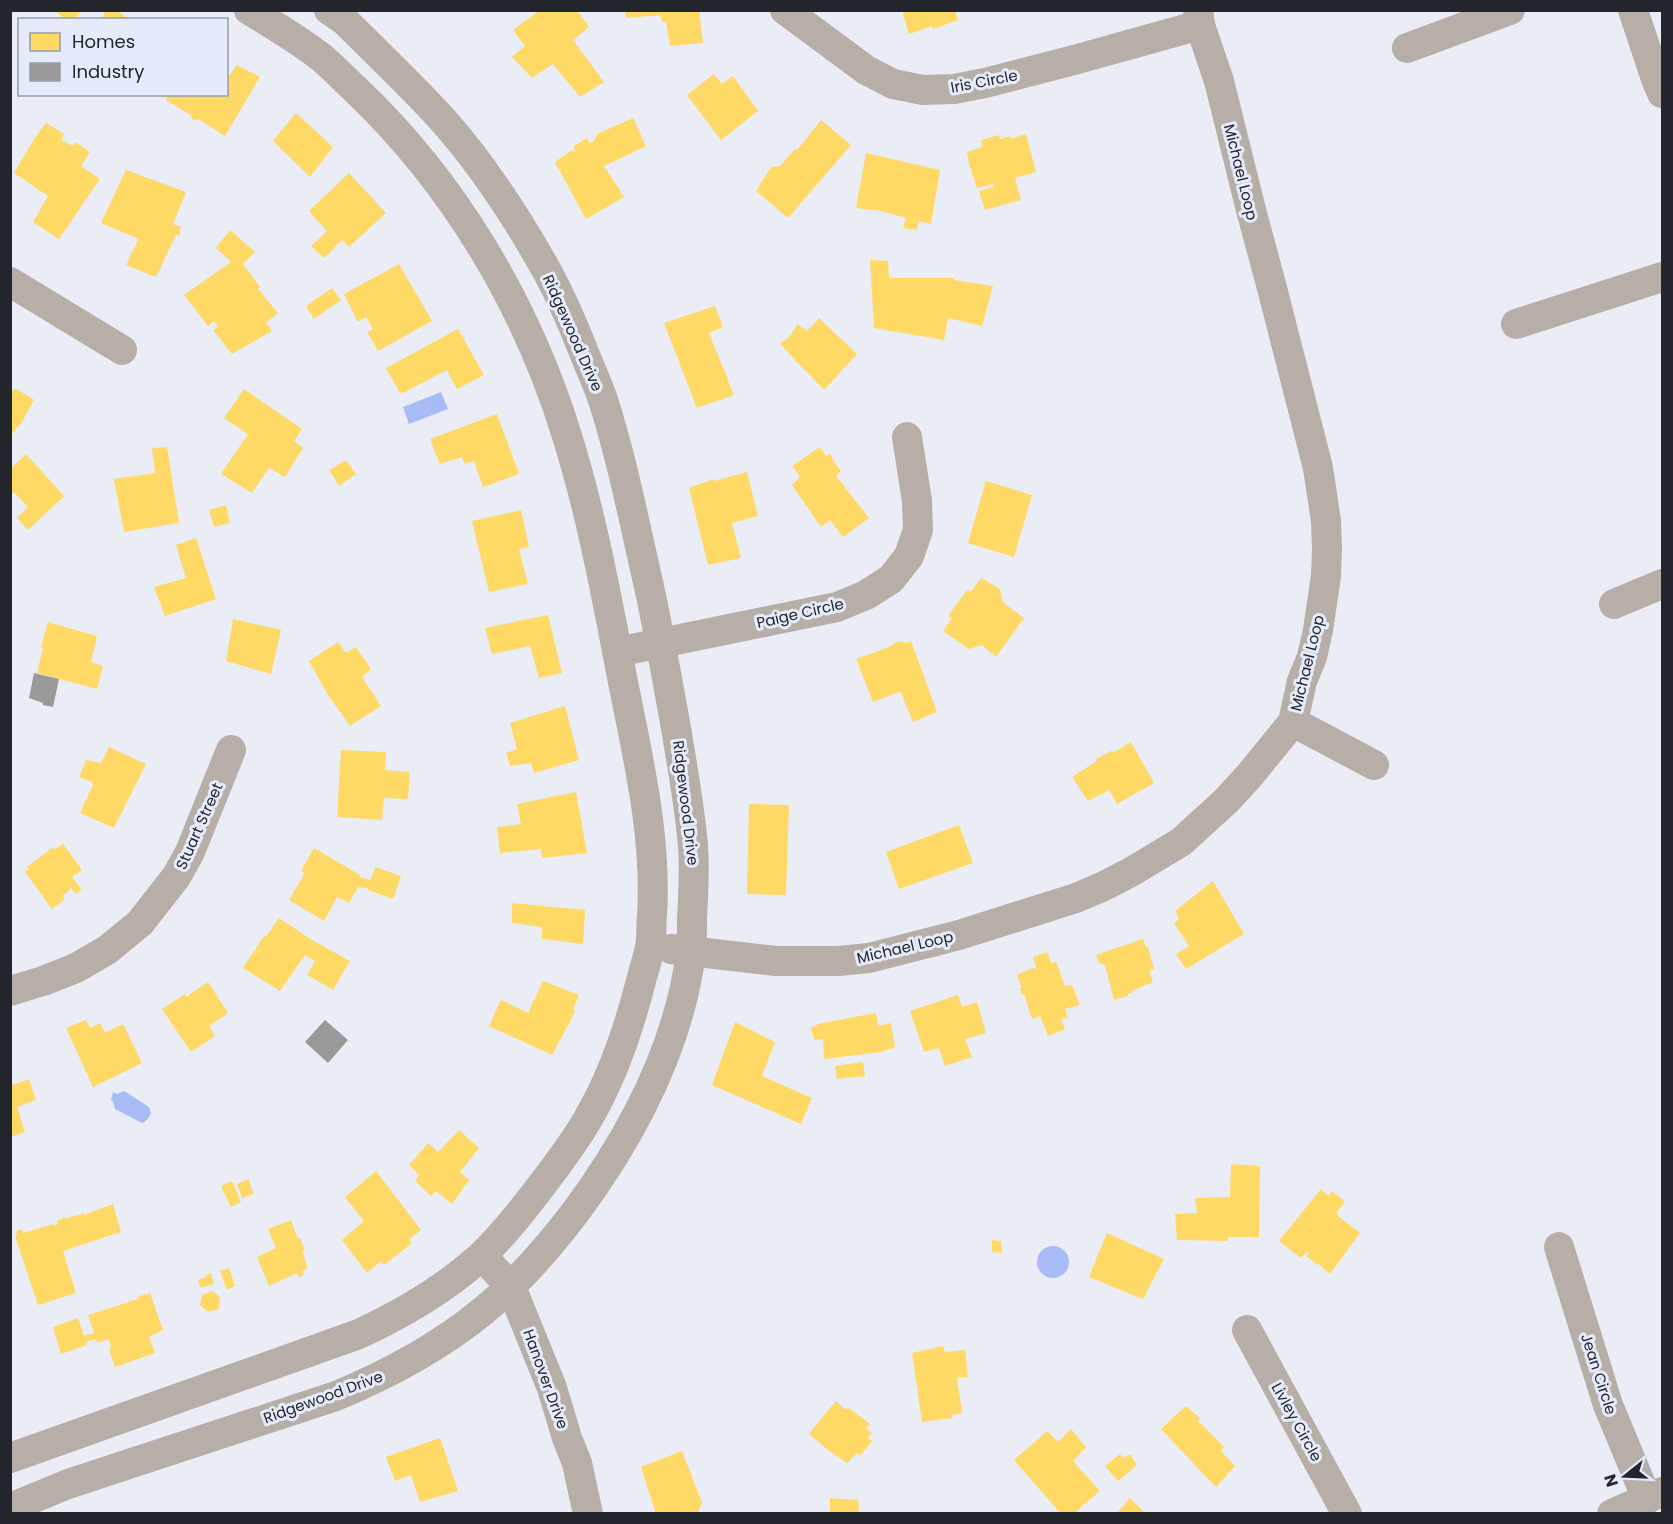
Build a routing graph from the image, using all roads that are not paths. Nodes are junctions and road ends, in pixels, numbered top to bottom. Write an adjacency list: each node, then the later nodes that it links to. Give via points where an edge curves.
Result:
1 (249, 10): 8 (street)
2 (784, 10): 6 (street, Iris Circle, via 866,70 893,84 923,90 985,83 1074,60)
3 (1510, 10): 7 (street)
4 (1633, 10): 9 (street)
5 (342, 14): 8 (street); 17 (street, Ridgewood Drive, via 476,160 549,274 602,398)
6 (1199, 18): 19 (street, Michael Loop, via 1219,81 1318,468 1326,521 1326,576 1318,630)
7 (1407, 48)
8 (323, 59): 18 (street, via 378,111 442,186 510,295 567,434)
9 (1662, 93)
10 (1662, 277): 12 (street)
11 (10, 282): 13 (street)
12 (1516, 324)
13 (122, 350)
14 (907, 437): 17 (street, Paige Circle, via 918,530 909,556 891,579 837,607)
15 (1662, 584): 16 (street)
16 (1614, 604)
17 (662, 643): 18 (street, Paige Circle); 23 (street, Ridgewood Drive, via 693,848)
18 (617, 652): 22 (street, via 648,824 653,877)
19 (1293, 722): 21 (street); 23 (street, Michael Loop, via 1226,801 1181,842 1076,898 869,958 776,961)
20 (231, 750): 24 (street, Stuart Street, via 190,852 176,877 140,922 107,950 76,968)
21 (1374, 765)
22 (650, 946): 23 (street, Michael Loop); 26 (street, via 630,1022 590,1115 530,1202)
23 (691, 951): 27 (street, Ridgewood Drive, via 672,1038 623,1141 556,1238)
24 (10, 991)
25 (1559, 1247): 31 (street, Jean Circle, via 1608,1405)
26 (482, 1256): 27 (street, Hanover Drive); 29 (street, via 437,1291 358,1334)
27 (511, 1287): 32 (street, Ridgewood Drive, via 444,1341 364,1385 68,1484); 33 (street, Hanover Drive, via 552,1388 577,1462)
28 (1246, 1330): 34 (street, Livley Circle)
29 (10, 1458)
30 (10, 1464): 32 (street)
31 (1655, 1495): 35 (street)
32 (22, 1510)
33 (588, 1514)
34 (1347, 1514)
35 (1612, 1514)

